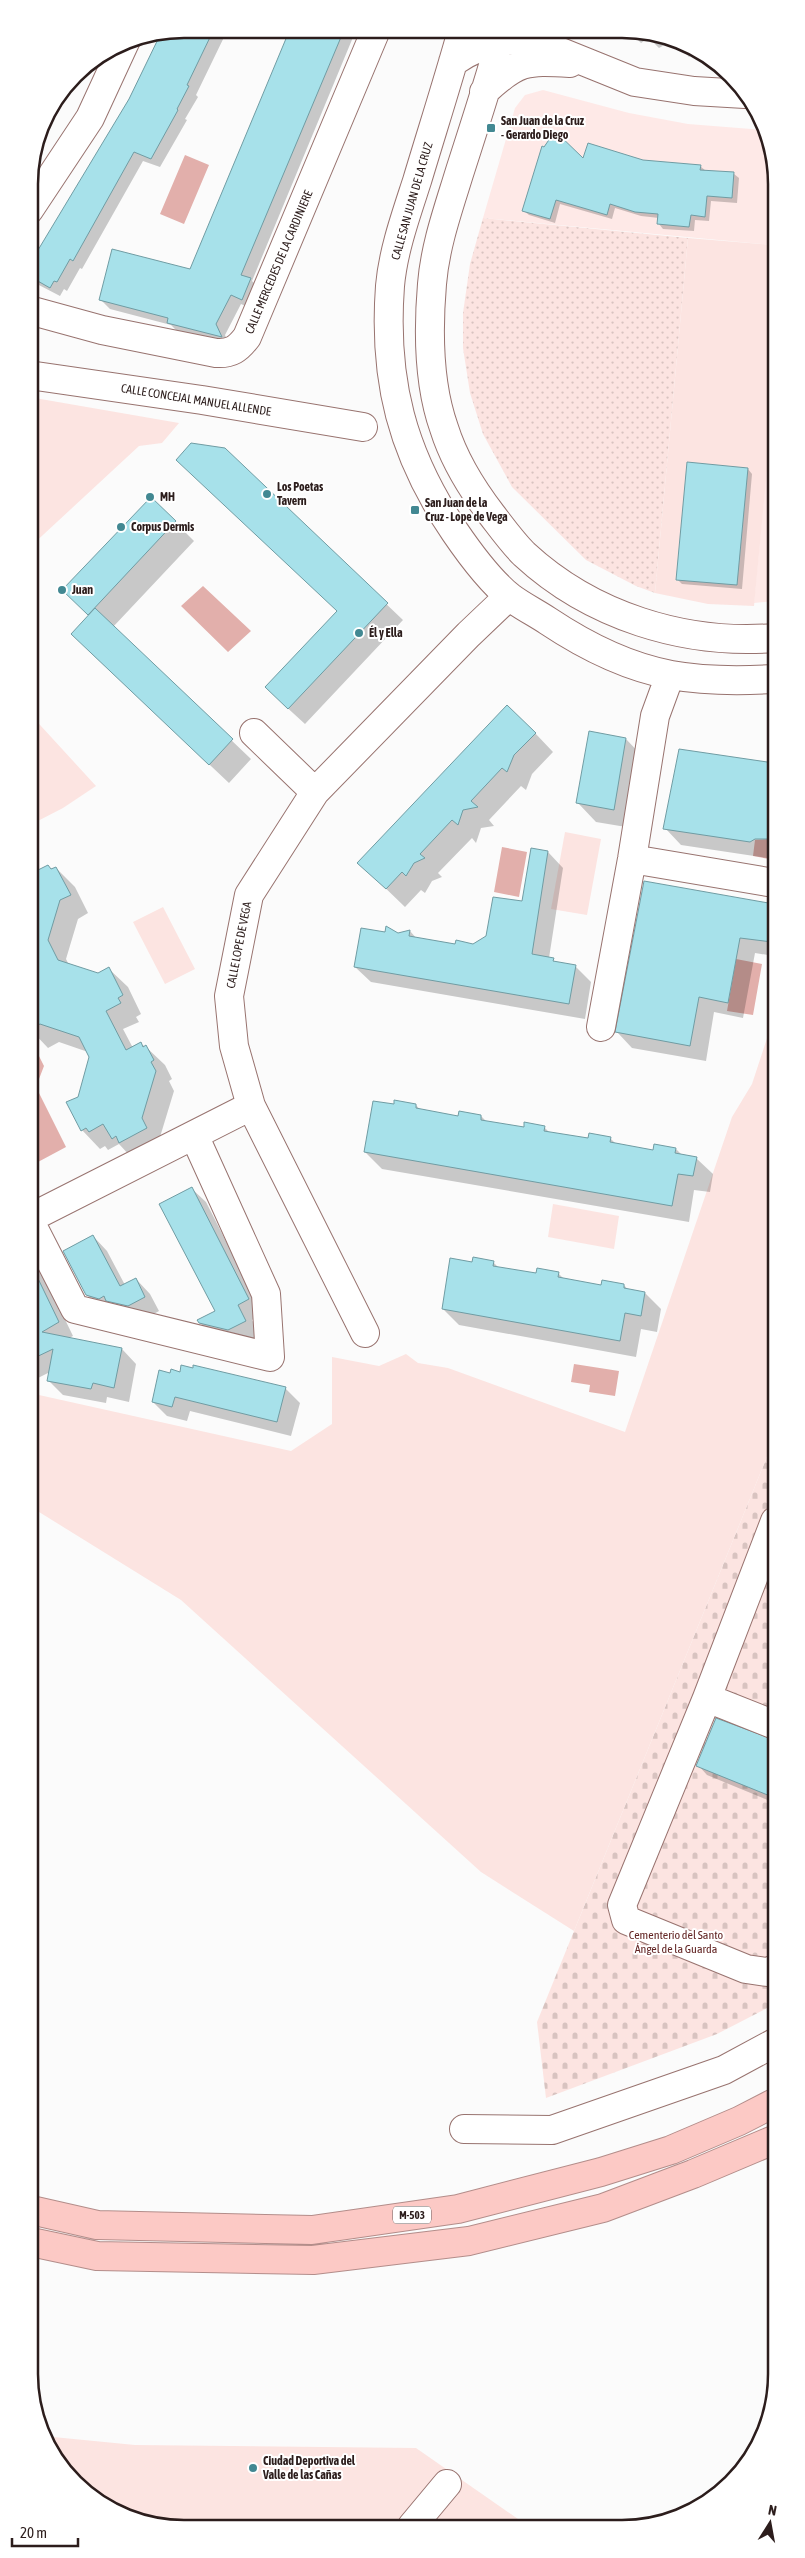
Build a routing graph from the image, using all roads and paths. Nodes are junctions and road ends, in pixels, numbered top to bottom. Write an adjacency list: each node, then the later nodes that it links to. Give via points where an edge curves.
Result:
1 (373, 38): 12 (street, CALLE MERCEDES DE LA CARDINIERE, via 248,336 240,346 228,354 216,353 102,330)
2 (460, 38): 7 (street, CALLE SAN JUAN DE LA CRUZ)
3 (508, 38): 7 (street, via 468,52)
4 (513, 38): 9 (street)
5 (519, 38): 8 (street)
6 (120, 52): 11 (street, via 90,118)
7 (453, 62): 14 (street, CALLE SAN JUAN DE LA CRUZ, via 403,225 390,284 390,365)
8 (587, 64): 9 (street, via 536,61 523,64 504,74); 10 (street, via 635,82)
9 (484, 92): 17 (street, via 444,223 432,282 430,345 437,402 455,457 481,501)
10 (736, 93)
11 (38, 196)
12 (38, 312)
13 (38, 376): 15 (street, CALLE CONCEJAL MANUEL ALLENDE)
14 (397, 408): 15 (street, CALLE CONCEJAL MANUEL ALLENDE, via 386,421); 16 (street, CALLE SAN JUAN DE LA CRUZ)
15 (363, 427): 16 (street, CALLE CONCEJAL MANUEL ALLENDE)
16 (410, 451): 19 (street, CALLE SAN JUAN DE LA CRUZ, via 436,505 465,547)
17 (522, 552): 18 (street); 19 (street, CALLE LOPE DE VEGA, via 504,562)
18 (559, 581): 20 (street, via 548,601); 21 (street, via 588,600 647,626 707,638)
19 (501, 588): 20 (street, CALLE SAN JUAN DE LA CRUZ); 25 (street, CALLE LOPE DE VEGA, via 469,634)
20 (532, 610): 22 (street, CALLE SAN JUAN DE LA CRUZ, via 570,635 615,657)
21 (768, 638)
22 (670, 675): 23 (street, CALLE SAN JUAN DE LA CRUZ, via 736,681); 26 (street, via 655,716)
23 (768, 679)
24 (254, 734): 25 (street)
25 (315, 792): 29 (street, CALLE LOPE DE VEGA, via 249,895 230,986 234,1046)
26 (632, 859): 27 (street); 28 (street)
27 (768, 882)
28 (601, 1027)
29 (251, 1106): 30 (street); 33 (street, CALLE LOPE DE VEGA)
30 (194, 1135): 31 (street); 32 (street, via 266,1294 270,1357 75,1309)
31 (38, 1216)
32 (38, 1236)
33 (365, 1334)
34 (767, 1541): 35 (street)
35 (707, 1698): 36 (street); 37 (street, via 622,1906 626,1920 746,1969)
36 (767, 1722)
37 (767, 1972)
38 (767, 2047): 40 (street, via 724,2070 552,2130)
39 (767, 2107): 42 (highway, M-503, via 671,2150 601,2172 458,2209 312,2230 97,2225)
40 (464, 2129)
41 (767, 2143): 43 (highway, via 603,2208 469,2241 312,2260 97,2256)
42 (38, 2211)
43 (38, 2243)
44 (448, 2484): 45 (street)
45 (417, 2520)

